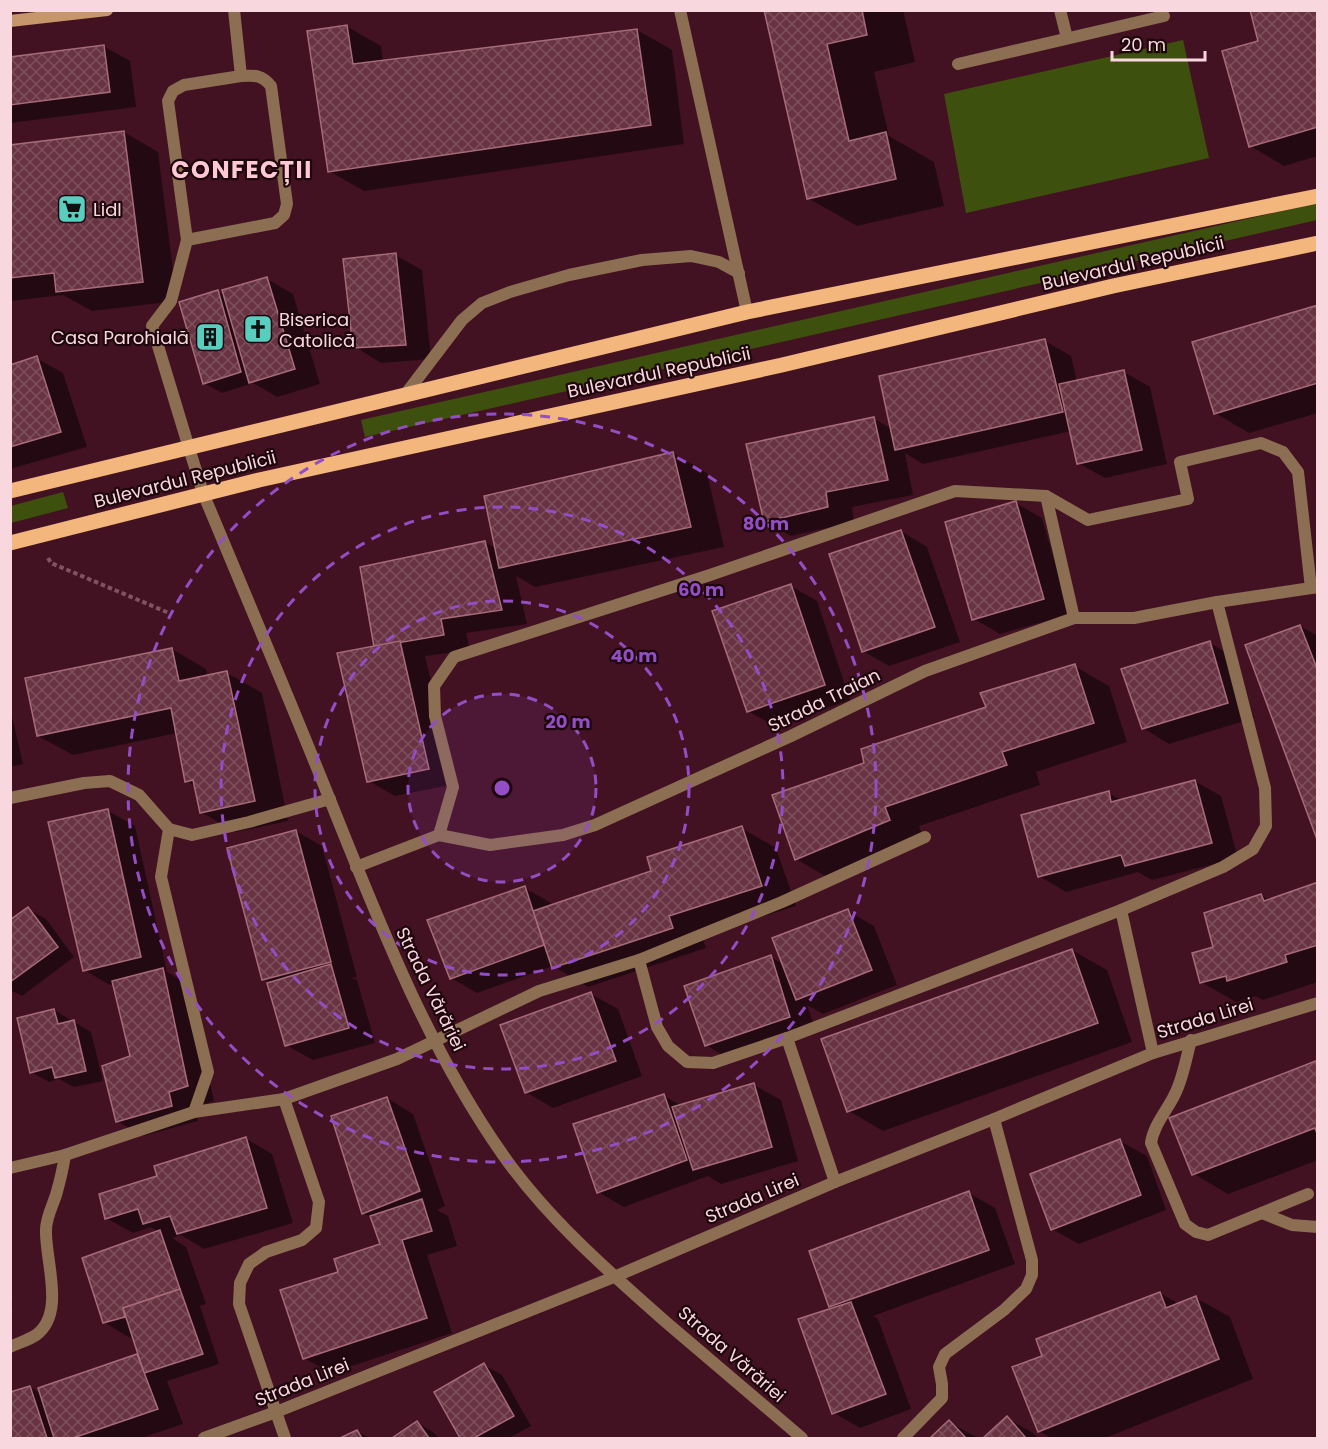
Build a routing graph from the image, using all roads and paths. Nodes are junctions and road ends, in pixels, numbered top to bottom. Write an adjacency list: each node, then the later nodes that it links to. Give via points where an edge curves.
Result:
1 (107, 10): 6 (main road)
2 (234, 10): 9 (street)
3 (680, 10): 13 (street)
4 (1060, 10): 7 (street)
5 (1164, 16): 7 (street)
6 (10, 21)
7 (1067, 38): 8 (street)
8 (958, 64)
9 (241, 76): 11 (street, via 184,85 173,91 168,101); 11 (street, via 258,75 271,86 287,204 284,215 275,223)
10 (1317, 196): 14 (main road, Bulevardul Republicii)
11 (187, 240): 16 (street, Strada Vărăriei, via 171,301 152,326)
12 (1317, 243): 18 (main road, Bulevardul Republicii)
13 (739, 273): 14 (street); 15 (street, via 719,262 691,256 642,260 510,292 482,303 462,320)
14 (747, 312): 15 (main road, Bulevardul Republicii)
15 (405, 395): 16 (main road, Bulevardul Republicii)
16 (189, 448): 17 (main road, Bulevardul Republicii); 18 (street, Strada Vărăriei)
17 (10, 491)
18 (203, 493): 20 (main road, Bulevardul Republicii); 27 (street, Strada Vărăriei)
19 (1046, 496): 22 (street, via 1088,520 1188,500 1180,462 1262,442 1283,452 1298,472); 25 (street); 29 (street, via 955,491 721,572 454,657 434,686 435,716 453,787)
20 (36, 536): 21 (main road, Bulevardul Republicii); 24 (path, via 51,563)
21 (10, 543)
22 (1314, 587): 23 (street, Strada Traian)
23 (1217, 602): 25 (street, Strada Traian, via 1134,618); 32 (street, via 1265,788 1266,826 1253,849 1223,867)
24 (169, 613)
25 (1074, 618): 29 (street, Strada Traian, via 925,671 595,825 563,835 490,845)
26 (10, 798): 28 (street, via 110,781 139,795)
27 (330, 799): 28 (street, via 192,835); 31 (street, Strada Vărăriei)
28 (169, 829): 40 (street, via 161,877 208,1072)
29 (439, 835): 31 (street)
30 (926, 837): 33 (street, via 782,902)
31 (356, 867): 37 (street, Strada Vărăriei)
32 (1121, 910): 35 (street); 38 (street)
33 (639, 960): 35 (street, via 657,1027 668,1046 687,1062 713,1063); 37 (street, via 539,991)
34 (1317, 1003): 36 (street, Strada Lirei)
35 (787, 1038): 44 (street)
36 (1191, 1040): 38 (street, Strada Lirei); 46 (street, via 1179,1086 1153,1130 1151,1143 1185,1224 1196,1232 1208,1235)
37 (435, 1042): 39 (street); 48 (street, Strada Vărăriei, via 504,1157)
38 (1153, 1053): 41 (street, Strada Lirei)
39 (284, 1099): 40 (street); 50 (street, via 319,1202 316,1228 302,1240 266,1252 249,1264 240,1283 239,1304)
40 (194, 1112): 42 (street)
41 (994, 1119): 44 (street, Strada Lirei); 54 (street, via 1032,1260 1032,1275 1026,1289 1004,1311 945,1354 939,1367 942,1398)
42 (65, 1155): 43 (street); 49 (street, via 46,1230 52,1305 46,1325 35,1336)
43 (10, 1168)
44 (835, 1182): 48 (street, Strada Lirei)
45 (1308, 1194): 46 (street)
46 (1262, 1213): 47 (street, via 1292,1225)
47 (1317, 1227)
48 (614, 1276): 50 (street, Strada Lirei); 53 (street, Strada Vărăriei)
49 (10, 1347)
50 (276, 1412): 51 (street, Strada Lirei); 52 (street)
51 (204, 1438)
52 (285, 1438)
53 (802, 1438)
54 (903, 1438)

